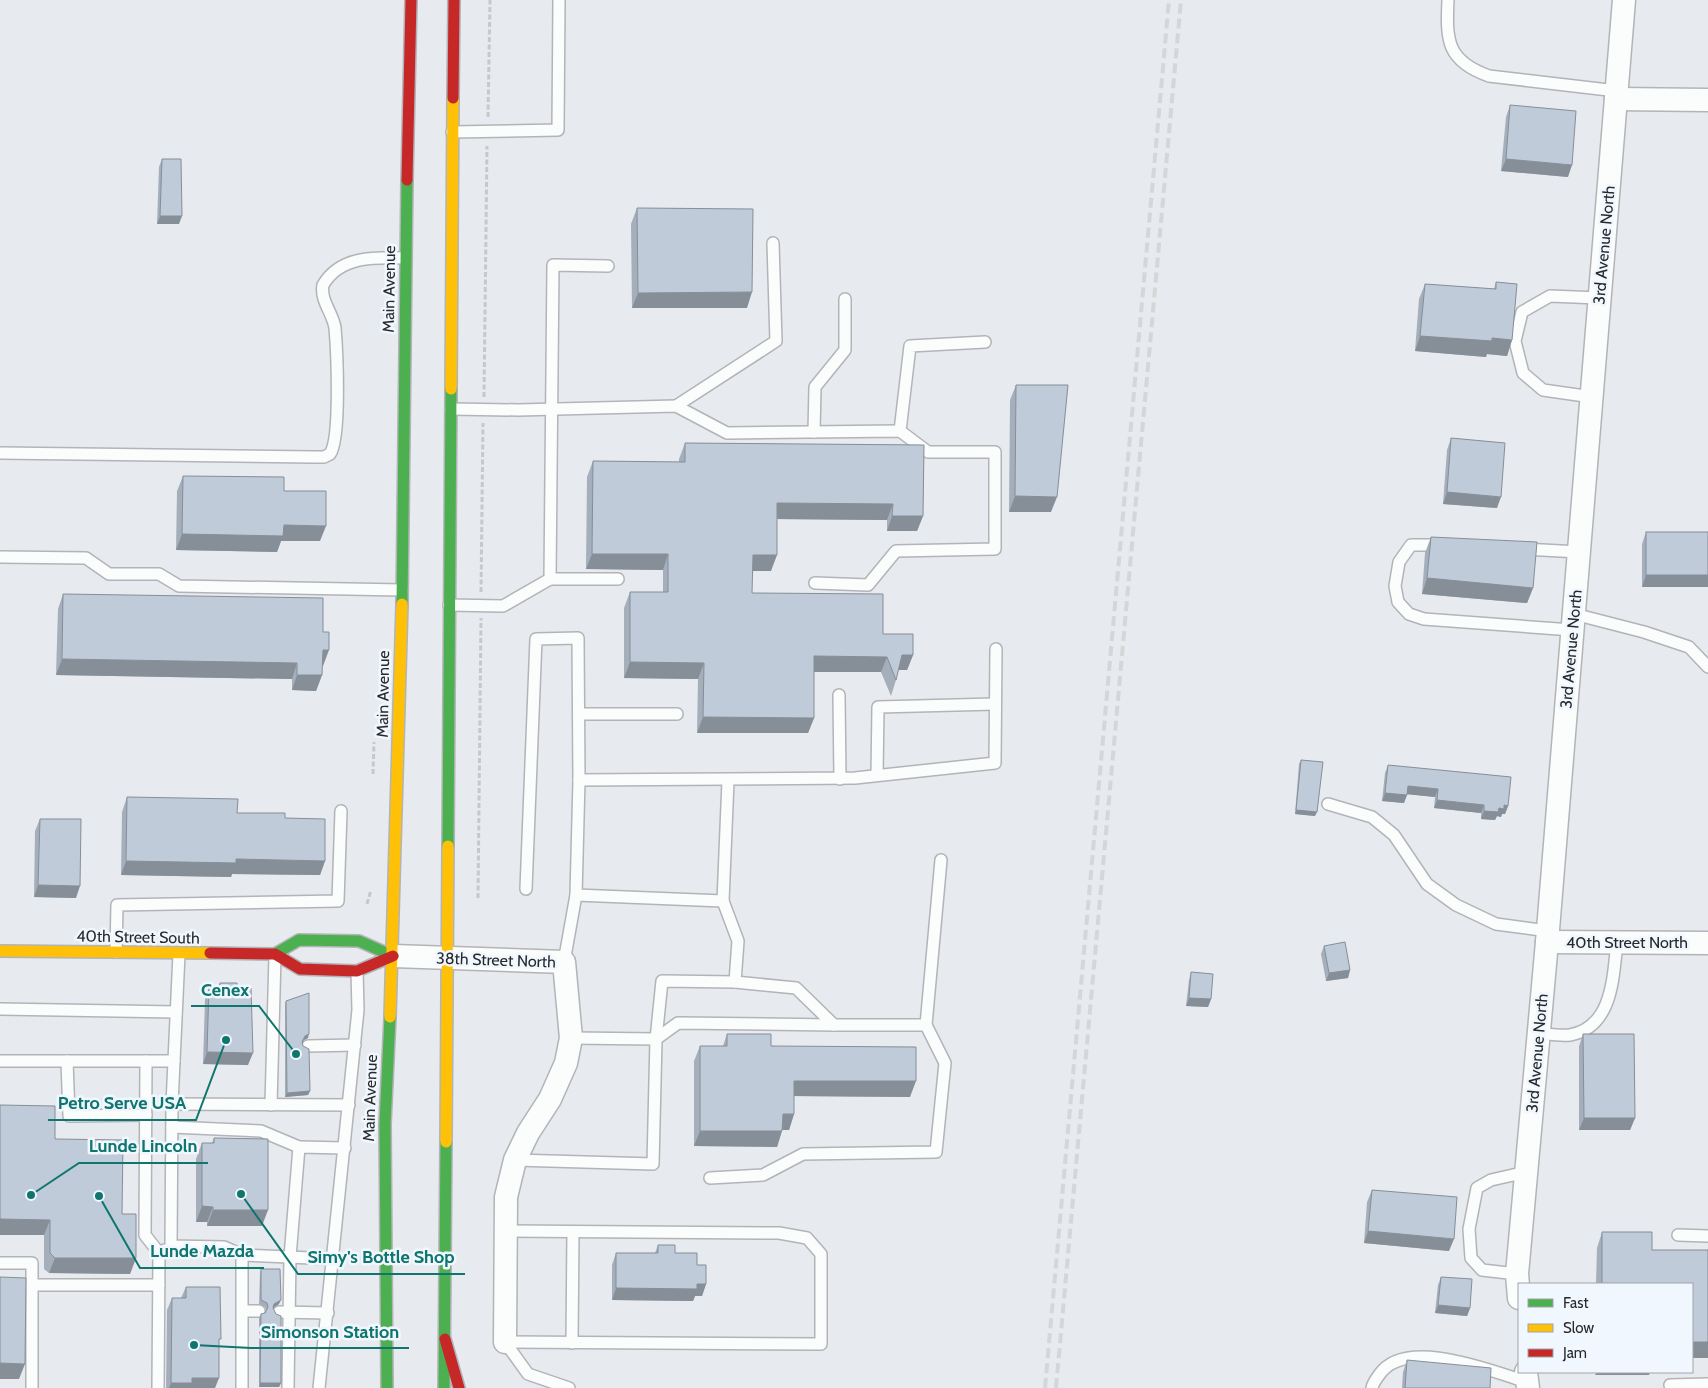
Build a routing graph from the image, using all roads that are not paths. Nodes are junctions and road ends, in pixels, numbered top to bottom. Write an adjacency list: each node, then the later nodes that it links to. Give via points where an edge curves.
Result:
1 (411, 0): 10 (main road, Main Avenue)
2 (454, 0): 8 (main road)
3 (559, 0): 8 (lane, via 558,130)
4 (1448, 0): 6 (lane, via 1447,32 1457,57 1470,69 1489,76)
5 (1624, 0): 6 (street, 3rd Avenue North)
6 (1616, 95): 7 (street); 12 (street, 3rd Avenue North)
7 (1708, 100)
8 (452, 132): 17 (main road)
9 (773, 243): 16 (lane, via 776,340)
10 (405, 258): 21 (lane, via 348,263 338,267 323,285 323,298 335,327 336,434 330,454 313,457); 29 (main road, Main Avenue)
11 (608, 266): 18 (lane, via 553,265)
12 (1600, 298): 15 (street, 3rd Avenue North); 15 (lane, via 1550,296 1522,312 1515,341 1523,373 1544,390)
13 (845, 299): 20 (lane, via 845,350 815,387)
14 (985, 342): 19 (lane, via 910,346)
15 (1592, 396): 24 (street, 3rd Avenue North)
16 (676, 406): 18 (lane); 20 (lane, via 727,433)
17 (450, 409): 18 (lane); 30 (main road)
18 (552, 410): 26 (lane)
19 (900, 431): 20 (lane); 28 (lane, via 928,452 995,452 994,549 896,551 868,585)
20 (814, 432)
21 (0, 454)
22 (1449, 545): 31 (lane, via 1411,545 1399,562 1395,586 1398,602 1409,614 1424,618)
23 (1509, 548): 24 (lane)
24 (1579, 552): 31 (street, 3rd Avenue North)
25 (0, 557): 29 (lane, via 86,558 109,574 159,574 179,586)
26 (550, 579): 27 (lane); 30 (lane, via 503,606)
27 (618, 579)
28 (815, 583)
29 (402, 590): 55 (main road, Main Avenue)
30 (449, 604): 56 (main road)
31 (1573, 622): 33 (lane, via 1644,632 1689,647); 48 (street, 3rd Avenue North)
32 (996, 650): 35 (lane)
33 (1708, 667)
34 (839, 695): 39 (lane)
35 (995, 704): 38 (lane, via 994,763); 38 (lane, via 878,707)
36 (579, 714): 37 (lane); 40 (lane); 45 (lane, via 578,638 536,639)
37 (676, 714)
38 (877, 775): 39 (lane)
39 (840, 778): 41 (lane)
40 (579, 780): 41 (lane); 46 (lane)
41 (728, 781): 47 (lane)
42 (1328, 804): 48 (lane, via 1372,817 1394,835 1427,884 1456,905 1496,924)
43 (341, 811): 52 (lane, via 338,901 117,905)
44 (941, 860): 63 (lane)
45 (526, 889)
46 (576, 895): 47 (lane); 57 (lane)
47 (723, 900): 59 (lane, via 738,941)
48 (1547, 936): 49 (street, 40th Street North); 64 (street, 3rd Avenue North)
49 (1617, 942): 50 (street, 40th Street North); 64 (lane, via 1612,988 1595,1024 1570,1035)
50 (1708, 942)
51 (0, 951): 52 (main road, 40th Street South)
52 (116, 953): 53 (main road, 40th Street South)
53 (179, 954): 54 (main road, 40th Street South); 61 (lane)
54 (275, 954): 55 (main road, via 299,940 359,941); 58 (main road, via 300,969); 70 (lane)
55 (393, 956): 56 (street, 38th Street North); 58 (main road); 113 (main road, Main Avenue, via 385,1124)
56 (446, 959): 57 (street, 38th Street North); 103 (main road)
57 (564, 962): 65 (street, 38th Street North)
58 (357, 971): 69 (lane, via 358,1010)
59 (735, 982): 62 (lane, via 796,988); 66 (lane, via 662,981)
60 (0, 1009): 61 (lane)
61 (176, 1012): 72 (lane)
62 (834, 1025): 63 (lane); 66 (lane, via 678,1023)
63 (926, 1025): 84 (lane, via 945,1063 936,1152 803,1154 763,1175)
64 (1539, 1033): 83 (street, 3rd Avenue North)
65 (570, 1038): 66 (lane); 82 (street, 38th Street North, via 566,1063 550,1099)
66 (656, 1039): 82 (lane, via 653,1164)
67 (285, 1046): 70 (lane)
68 (308, 1046): 69 (lane)
69 (354, 1046): 76 (lane)
70 (273, 1047): 77 (lane)
71 (146, 1060): 72 (lane); 74 (lane); 78 (lane)
72 (174, 1060): 75 (lane)
73 (0, 1061): 74 (lane)
74 (67, 1061): 78 (lane, via 69,1116)
75 (172, 1104): 77 (lane); 79 (lane)
76 (349, 1105): 77 (lane); 81 (lane)
77 (271, 1106)
78 (146, 1115): 90 (lane, via 145,1235)
79 (172, 1127): 80 (lane, via 261,1130); 89 (lane)
80 (299, 1147): 81 (lane); 92 (lane)
81 (345, 1148): 93 (lane)
82 (515, 1160): 85 (street, 38th Street North, via 506,1197)
83 (1526, 1172): 95 (street, 3rd Avenue North); 95 (lane, via 1491,1180 1477,1188 1469,1229 1471,1258 1482,1270)
84 (710, 1178)
85 (506, 1231): 86 (lane); 104 (street, 38th Street North)
86 (573, 1232): 105 (lane); 105 (lane, via 779,1233 807,1238 821,1254 821,1344)
87 (1678, 1235): 88 (lane)
88 (1708, 1236)
89 (171, 1246): 90 (lane); 91 (lane, via 224,1247)
90 (159, 1253): 97 (lane)
91 (242, 1255): 92 (lane); 99 (lane)
92 (290, 1257): 93 (lane); 101 (lane)
93 (334, 1259): 102 (lane)
94 (0, 1263): 96 (lane, via 32,1263)
95 (1517, 1274): 98 (street, 3rd Avenue North)
96 (32, 1285): 97 (lane); 108 (lane)
97 (159, 1285): 109 (lane)
98 (1518, 1286)
99 (243, 1311): 100 (lane); 110 (lane)
100 (259, 1311)
101 (284, 1311): 102 (lane); 111 (lane)
102 (328, 1314): 112 (lane)
103 (445, 1339): 114 (main road); 115 (main road)
104 (505, 1342): 105 (lane); 116 (lane, via 528,1374)
105 (572, 1342)
106 (1527, 1380): 117 (lane, via 1432,1356 1400,1358 1384,1366)
107 (1708, 1384): 118 (lane, via 1670,1385)
108 (32, 1388)
109 (158, 1388)
110 (242, 1388)
111 (288, 1388)
112 (319, 1388)
113 (387, 1388)
114 (444, 1388)
115 (460, 1388)
116 (569, 1388)
117 (1372, 1388)
118 (1670, 1388)

